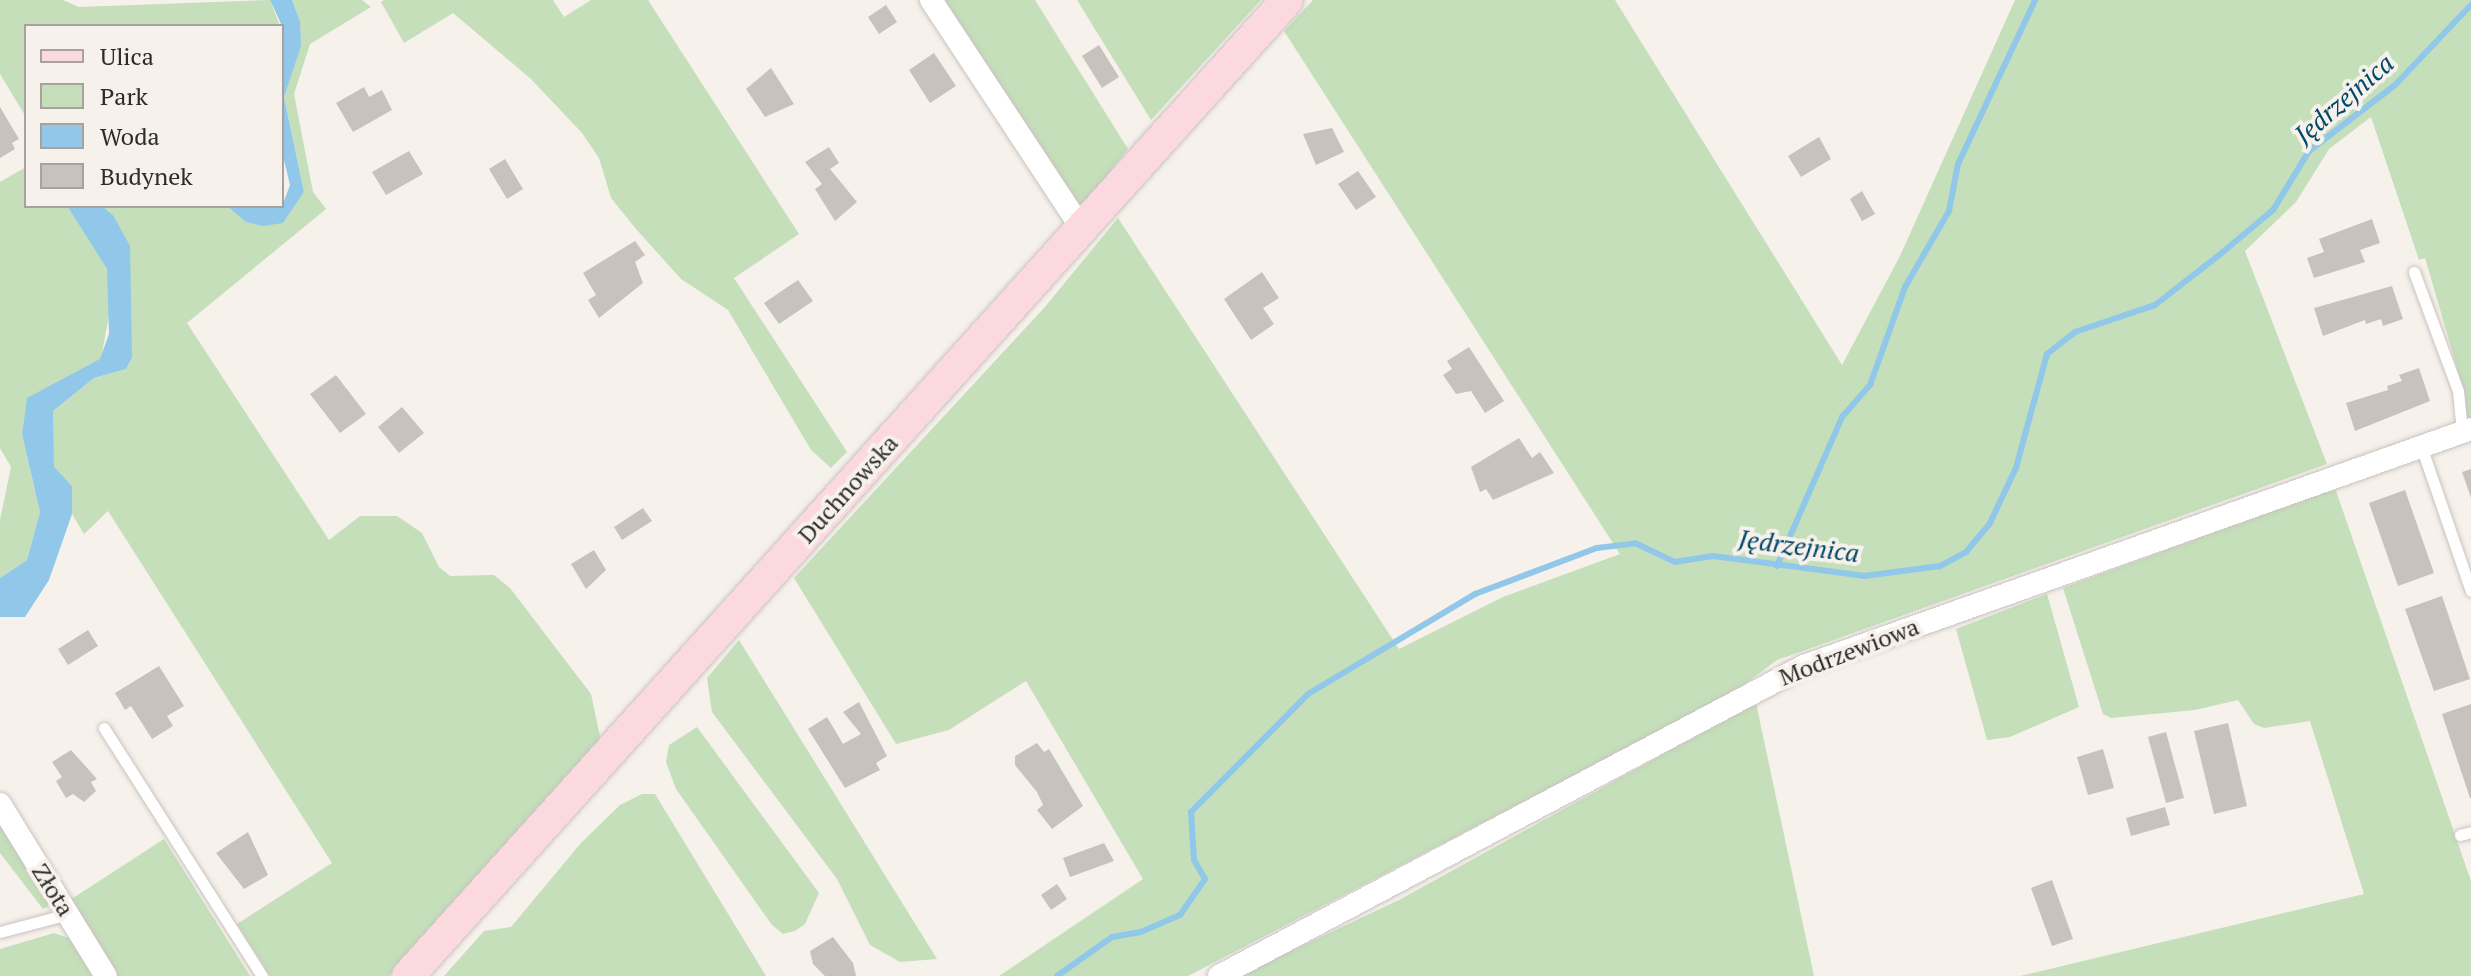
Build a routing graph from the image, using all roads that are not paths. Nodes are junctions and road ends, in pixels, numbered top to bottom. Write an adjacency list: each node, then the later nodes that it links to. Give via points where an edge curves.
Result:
1 (931, 0): 3 (street)
2 (1287, 0): 3 (street, Duchnowska)
3 (1082, 229): 14 (street, Duchnowska)
4 (2414, 272): 5 (lane, via 2458,391)
5 (2467, 431): 6 (street, Modrzewiowa)
6 (2421, 446): 7 (lane); 15 (street, Modrzewiowa, via 1804,666)
7 (2471, 591)
8 (104, 728): 13 (lane)
9 (0, 804): 10 (street, Złota)
10 (68, 914): 11 (lane); 12 (street, Złota)
11 (0, 932)
12 (106, 976)
13 (262, 976)
14 (408, 976)
15 (1219, 976)

